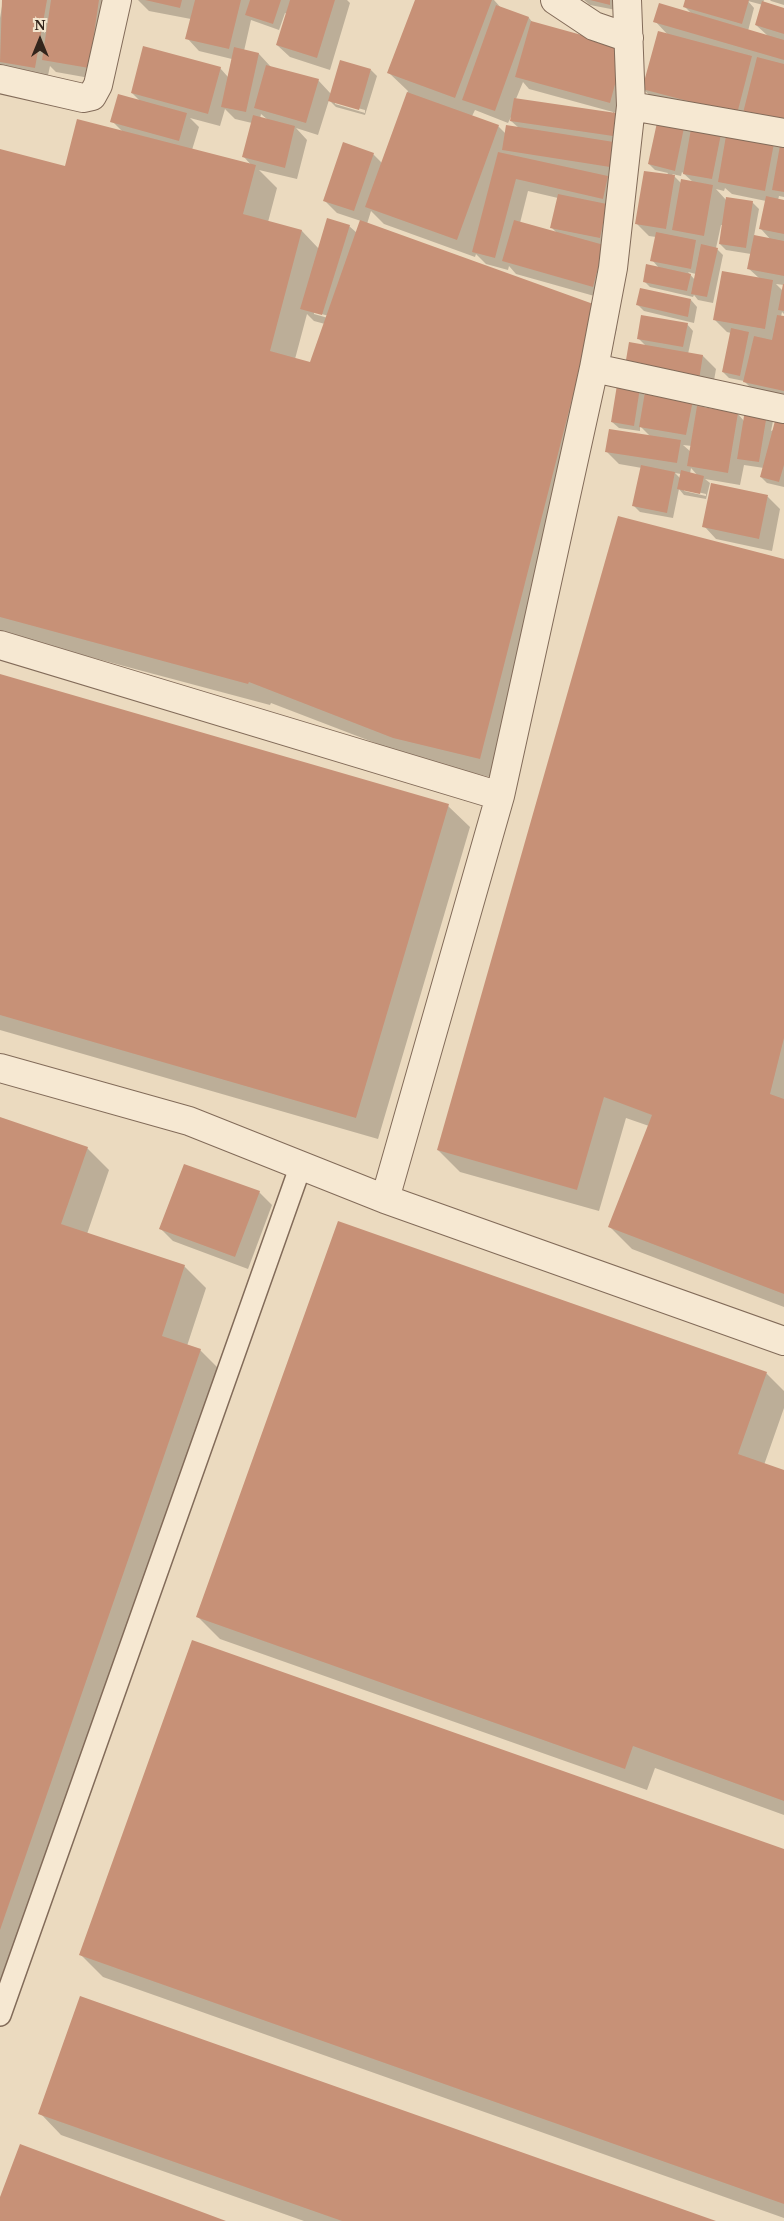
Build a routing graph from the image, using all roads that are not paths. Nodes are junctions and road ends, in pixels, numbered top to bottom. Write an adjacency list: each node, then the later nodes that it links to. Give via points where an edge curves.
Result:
1 (117, 0): 5 (street, via 98,85 92,96 83,98)
2 (555, 0): 4 (street, via 594,26)
3 (627, 0): 4 (street)
4 (629, 38): 6 (street)
5 (0, 79)
6 (631, 106): 7 (street); 8 (street, via 613,268)
7 (784, 133)
8 (594, 368): 9 (street); 11 (street)
9 (784, 409)
10 (0, 645): 11 (street)
11 (500, 796): 14 (street)
12 (0, 1068): 13 (street, via 189,1121)
13 (301, 1165): 14 (street); 16 (lane)
14 (385, 1199): 15 (street)
15 (784, 1342)
16 (0, 2015)

